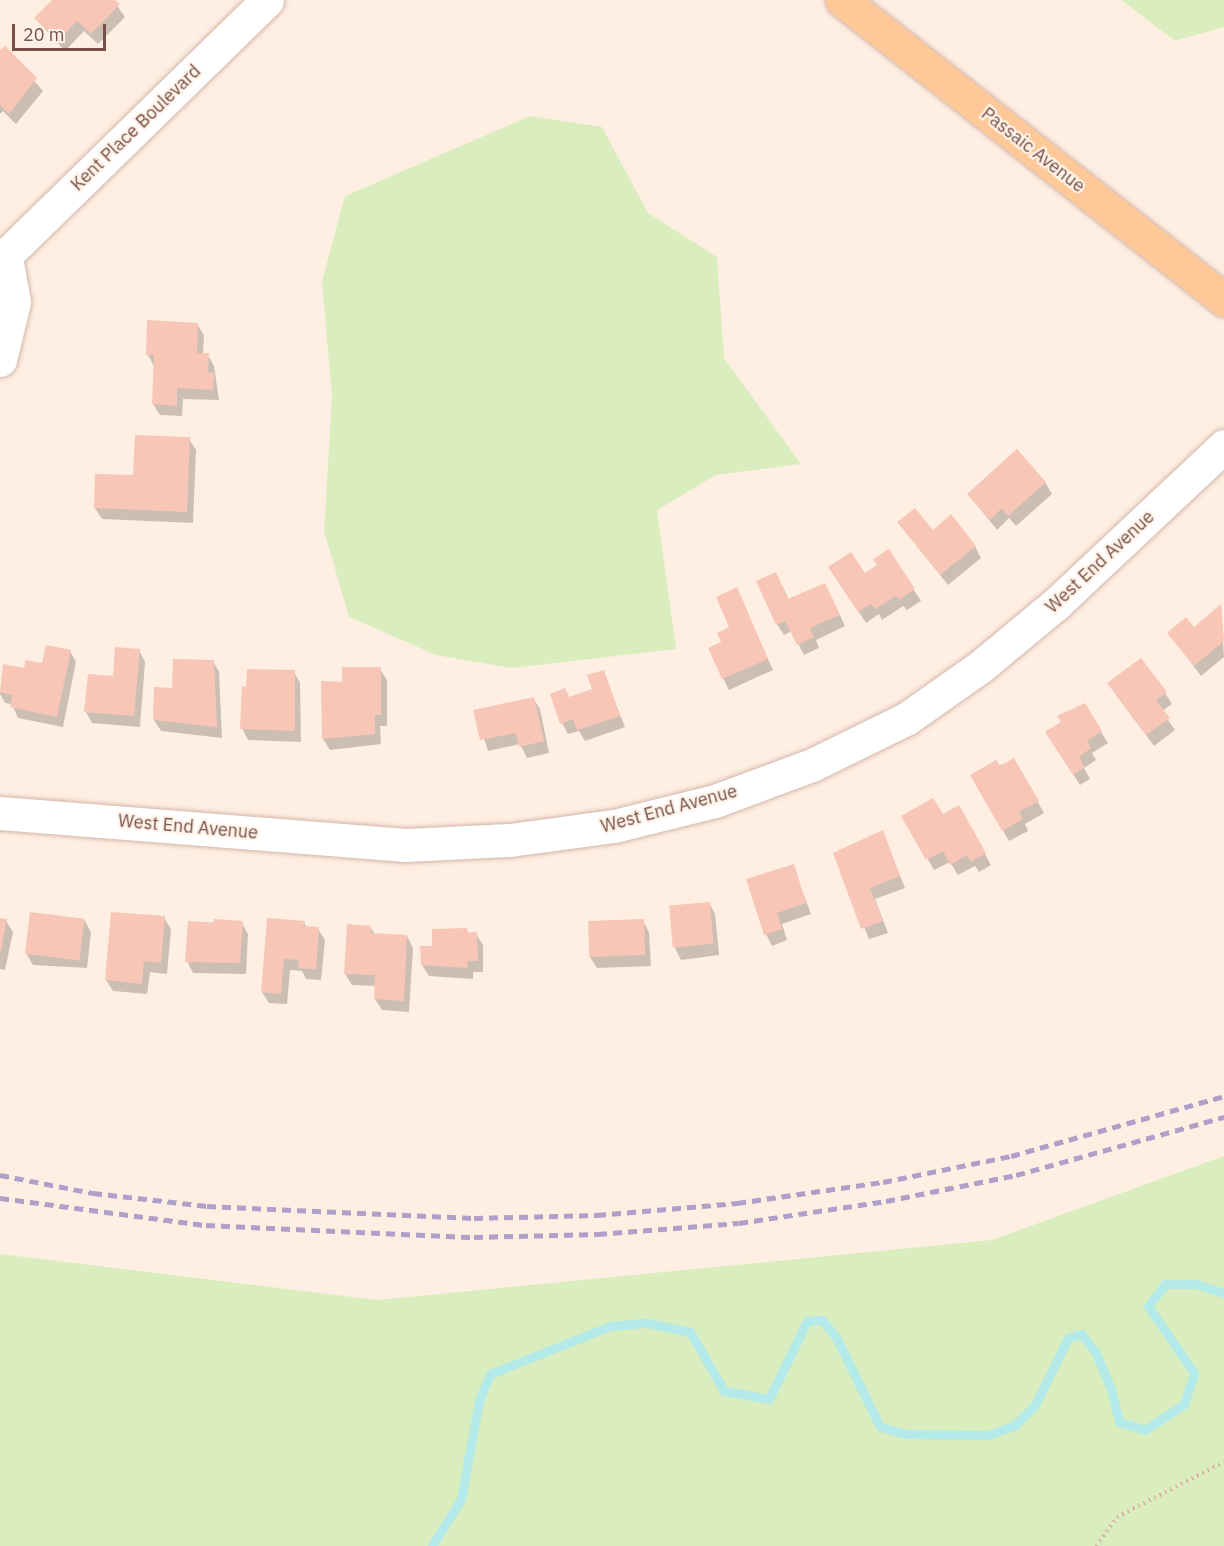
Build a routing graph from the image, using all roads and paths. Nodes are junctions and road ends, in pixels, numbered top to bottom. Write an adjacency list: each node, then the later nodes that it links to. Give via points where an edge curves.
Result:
1 (267, 0): 3 (street, Kent Place Boulevard)
2 (842, 0): 4 (main road, Passaic Avenue)
3 (3, 259): 5 (street, via 14,302)
4 (1224, 300)
5 (0, 360)
6 (1224, 446): 7 (street, West End Avenue, via 1056,604 980,667 906,719 813,765 715,801 602,828 510,840 406,845)
7 (0, 813)
8 (1224, 1462): 9 (path, via 1117,1517)
9 (1096, 1546)

